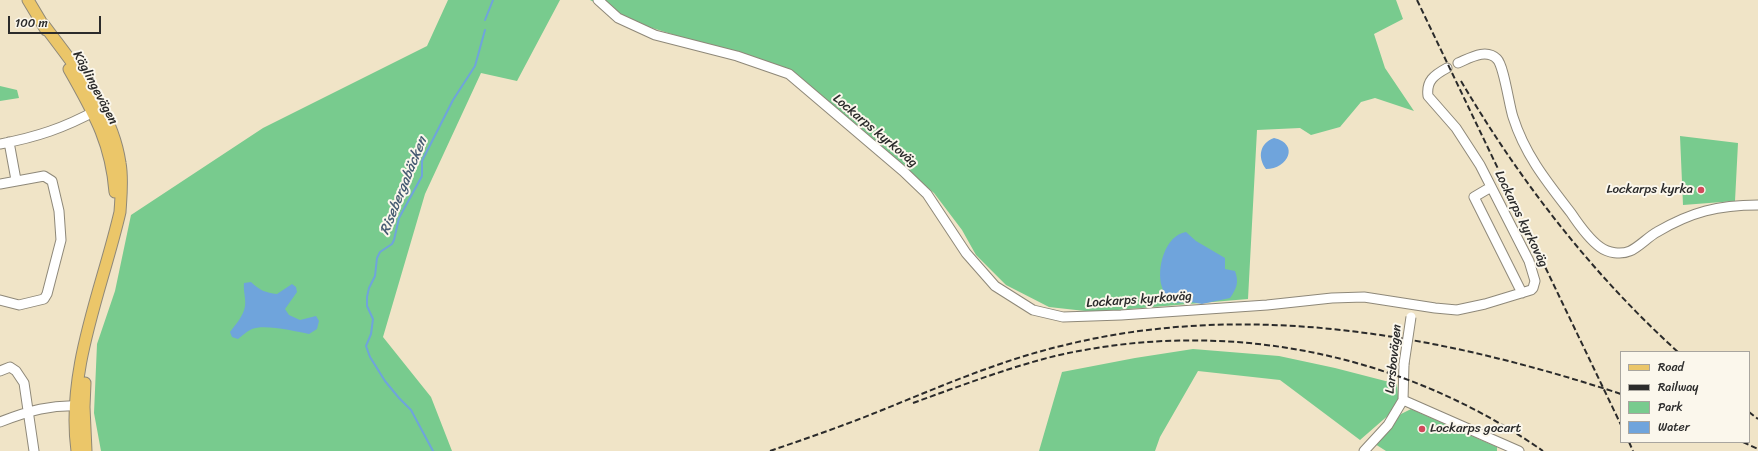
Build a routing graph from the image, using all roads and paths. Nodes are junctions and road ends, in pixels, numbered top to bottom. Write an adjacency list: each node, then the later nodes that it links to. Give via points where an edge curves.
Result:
1 (28, 0): 5 (main road, Käglingevägen, via 88,86)
2 (598, 0): 13 (street, Lockarps kyrkoväg, via 618,18 655,35 737,56 789,74 927,194 966,253 995,286 1033,310 1063,317 1121,315 1364,297)
3 (1458, 63): 10 (street, via 1481,54 1490,55 1498,60 1523,144 1539,172 1591,238 1606,250 1623,253 1630,251 1675,221 1698,212 1735,205)
4 (1447, 68): 9 (street, Lockarps kyrkoväg, via 1431,79 1428,96 1467,143)
5 (98, 110): 6 (street, via 41,135); 16 (main road, Käglingevägen, via 111,127 121,164 122,186 120,212 79,369)
6 (5, 143): 7 (street)
7 (16, 180): 8 (street); 12 (street, via 44,176 52,181 59,211 61,240 44,299 19,305)
8 (0, 184)
9 (1491, 187): 11 (street, Lockarps kyrkoväg, via 1529,261 1534,276 1534,288); 11 (street, via 1474,197)
10 (1758, 206)
11 (1522, 293): 13 (street, Lockarps kyrkoväg, via 1457,310)
12 (0, 300)
13 (1412, 304): 15 (street, Larsbovägen, bridge, via 1404,364)
14 (0, 371): 17 (street, via 10,367 24,382)
15 (1403, 400): 22 (street, Larsbovägen, via 1388,425); 23 (street)
16 (80, 406): 17 (street, via 52,406); 20 (main road, Käglingevägen); 21 (main road, Käglingevägen)
17 (27, 411): 18 (street); 19 (street)
18 (0, 422)
19 (34, 451)
20 (77, 451)
21 (86, 451)
22 (1364, 451)
23 (1519, 451)

